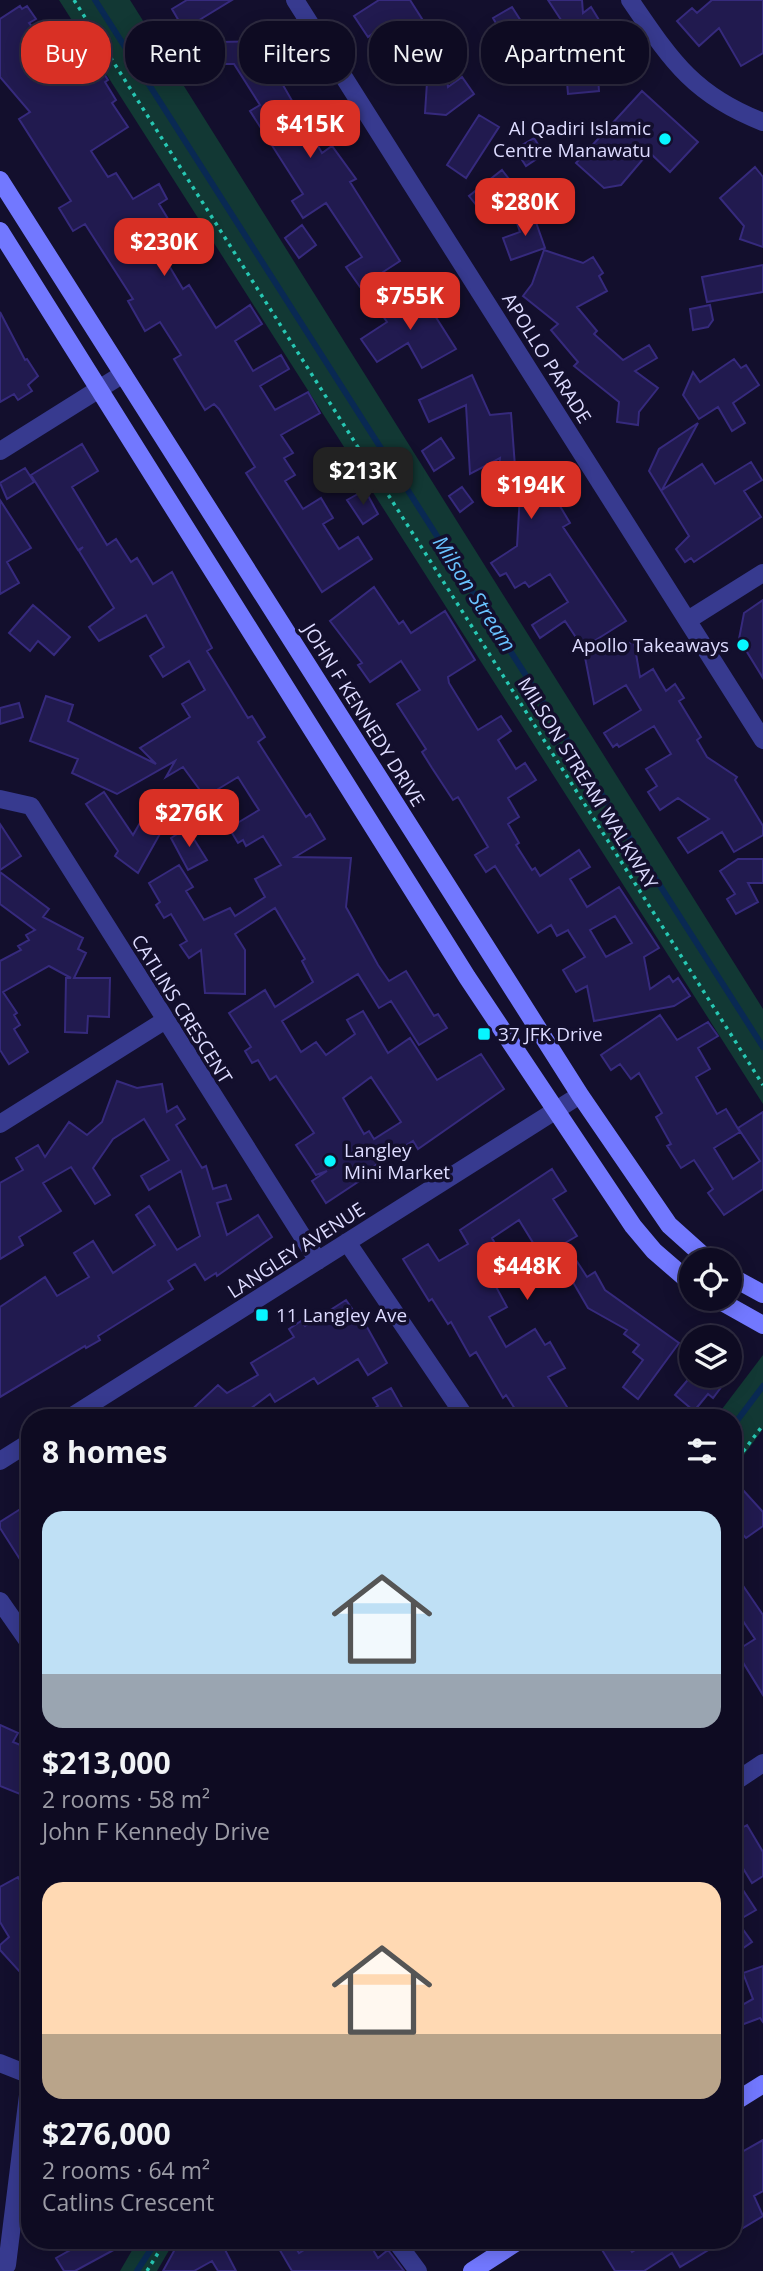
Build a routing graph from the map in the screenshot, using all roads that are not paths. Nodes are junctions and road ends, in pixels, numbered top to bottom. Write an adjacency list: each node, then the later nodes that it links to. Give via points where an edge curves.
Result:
1 (295, 0): 10 (street, APOLLO PARADE)
2 (630, 0): 3 (street, via 671,61 701,90 732,110)
3 (763, 122)
4 (0, 180): 6 (main road, JOHN F KENNEDY DRIVE)
5 (0, 231): 7 (main road)
6 (123, 374): 7 (street); 11 (main road, JOHN F KENNEDY DRIVE)
7 (100, 388): 8 (street); 13 (main road)
8 (0, 451)
9 (763, 573): 10 (street)
10 (688, 620): 12 (street, APOLLO PARADE)
11 (354, 738): 13 (main road); 16 (main road, JOHN F KENNEDY DRIVE)
12 (763, 740)
13 (327, 752): 17 (main road)
14 (0, 799): 15 (street, CATLINS CRESCENT, via 31,806)
15 (164, 1021): 18 (street); 21 (street, CATLINS CRESCENT)
16 (580, 1095): 17 (street, LANGLEY AVENUE); 20 (main road, JOHN F KENNEDY DRIVE, via 669,1225)
17 (556, 1110): 19 (street, LANGLEY AVENUE); 22 (main road, via 633,1226)
18 (0, 1124)
19 (347, 1242): 21 (street, LANGLEY AVENUE); 28 (street)
20 (695, 1248)
21 (318, 1261): 27 (street, LANGLEY AVENUE)
22 (679, 1273)
23 (742, 1283): 24 (main road)
24 (763, 1294)
25 (738, 1311): 26 (main road)
26 (763, 1325)
27 (83, 1409)
28 (460, 1409)
29 (21, 1448): 30 (street)
30 (0, 1461)
31 (0, 1601): 32 (street)
32 (21, 1631)
33 (763, 1763): 34 (street)
34 (742, 1777)
35 (0, 2063): 36 (street)
36 (21, 2073)
37 (763, 2084): 38 (main road)
38 (742, 2098)
39 (21, 2151): 42 (street)
40 (402, 2249): 43 (street)
41 (506, 2249): 44 (main road)
42 (7, 2265)
43 (418, 2271)
44 (472, 2271)

